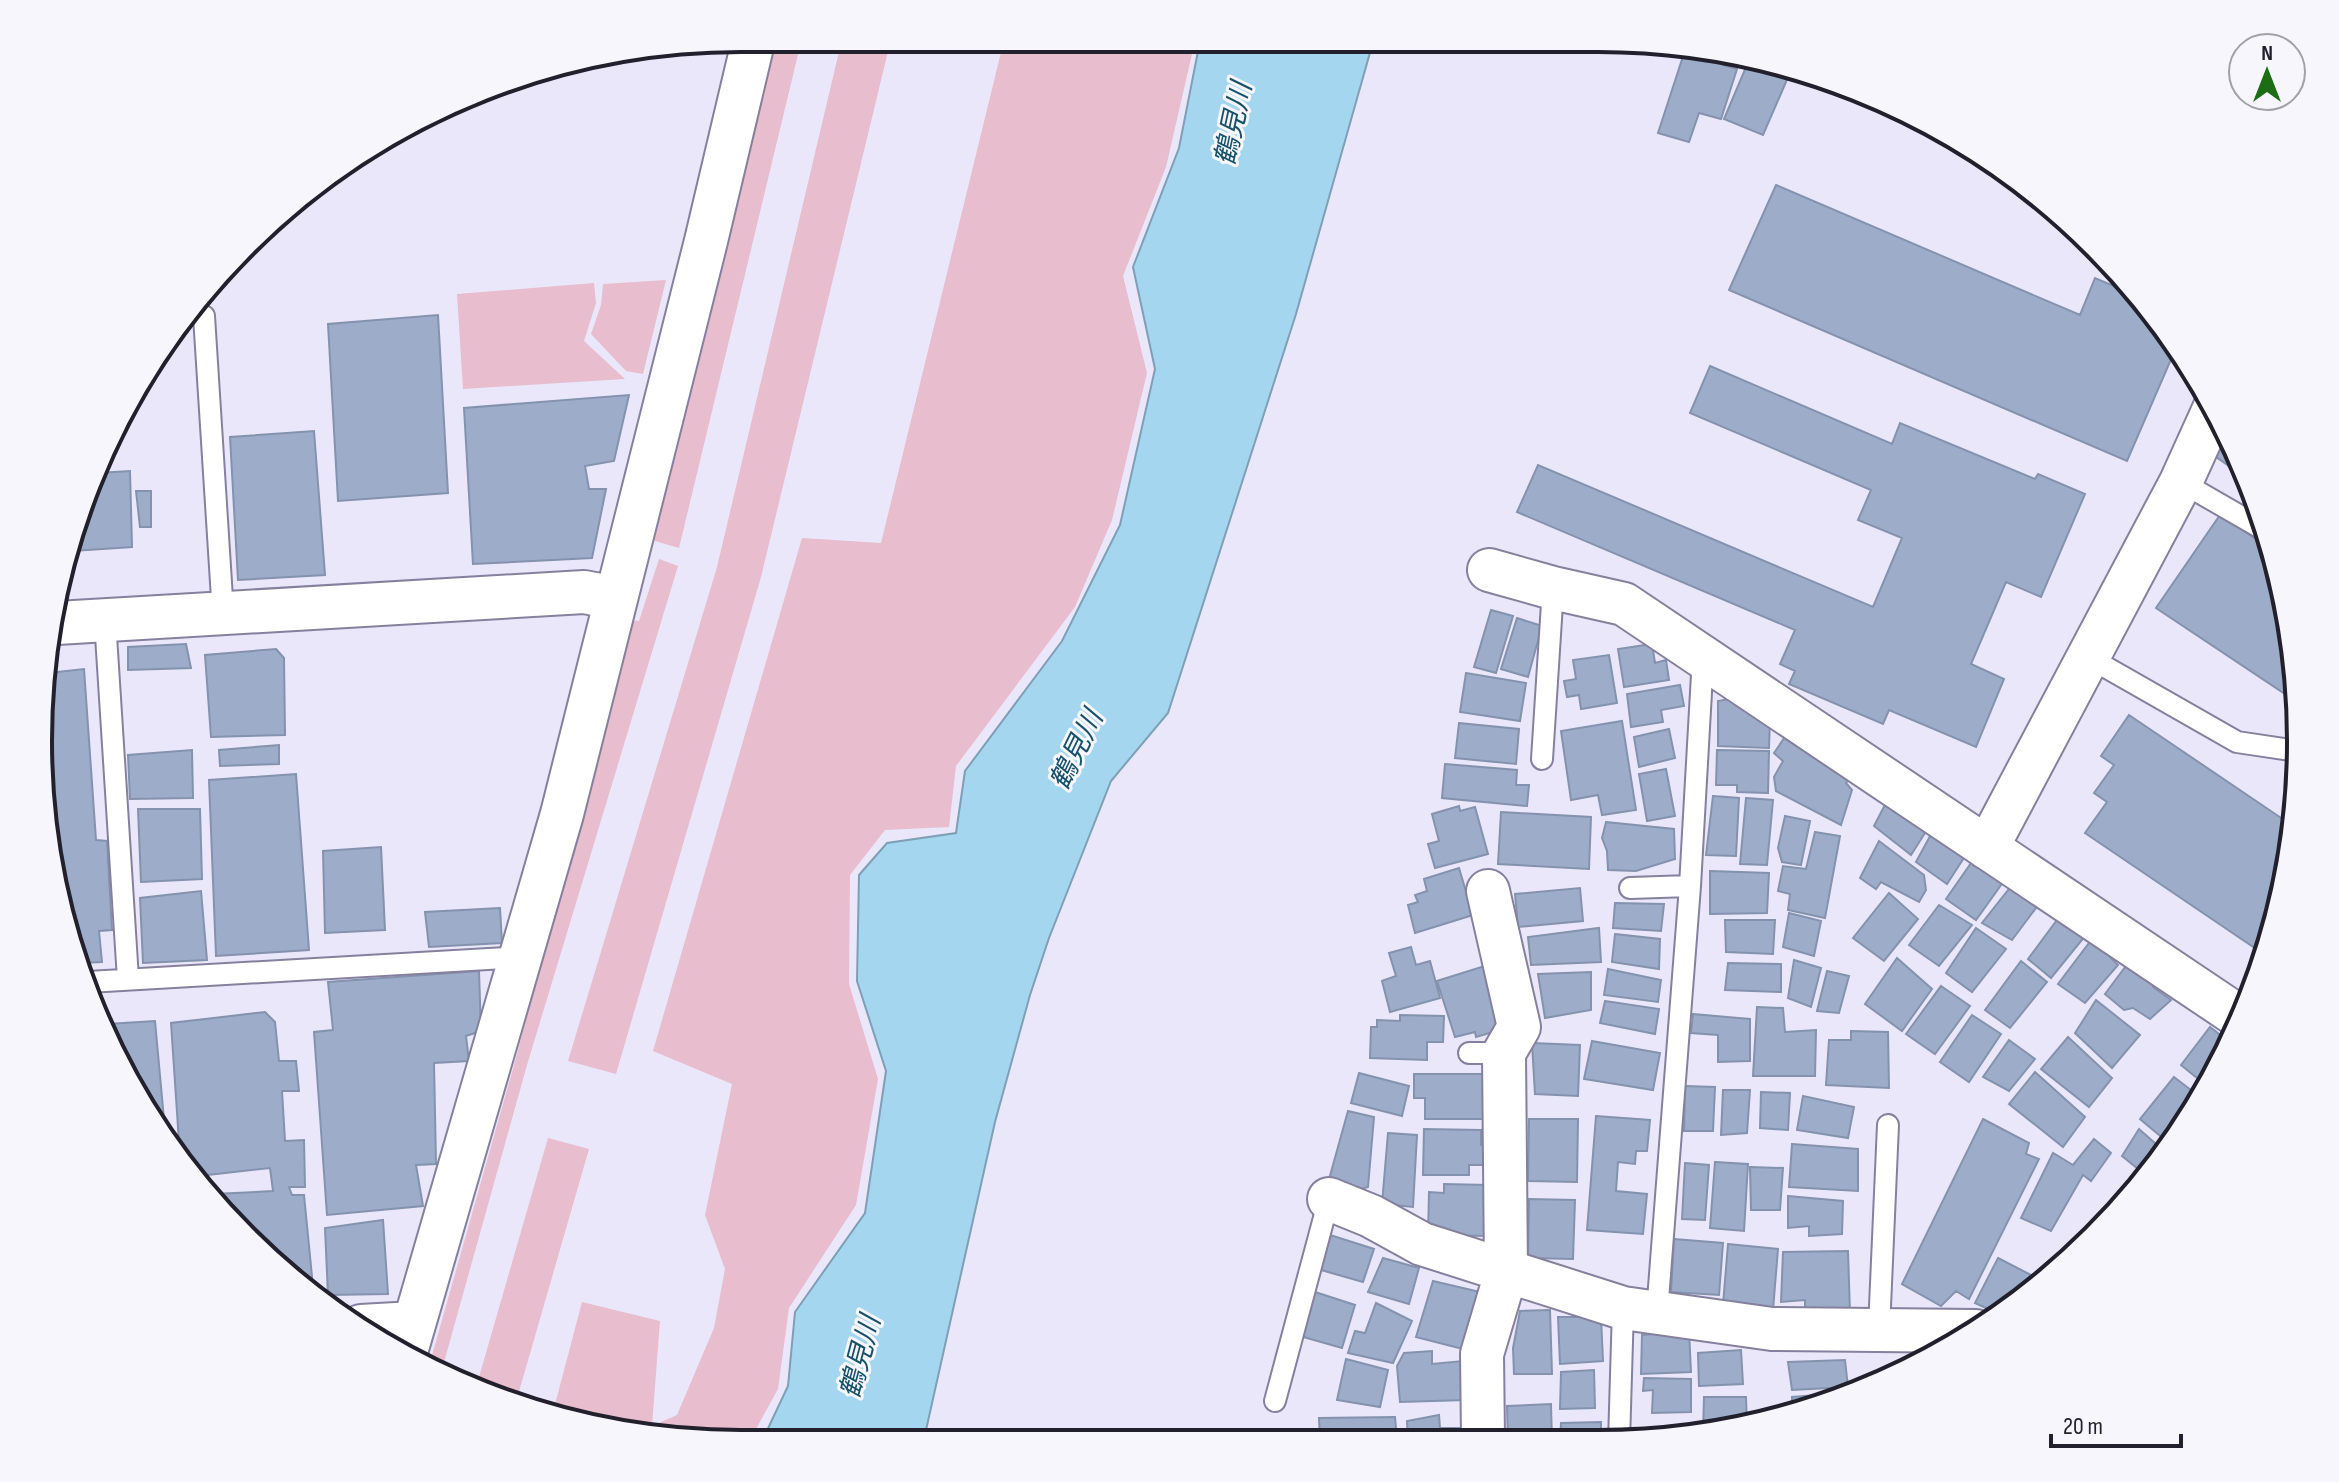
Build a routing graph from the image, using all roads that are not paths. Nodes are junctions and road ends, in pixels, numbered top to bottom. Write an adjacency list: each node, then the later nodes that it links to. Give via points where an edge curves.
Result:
1 (751, 52): 8 (street)
2 (204, 316): 9 (lane)
3 (2208, 422): 4 (street)
4 (2181, 482): 5 (lane); 13 (street)
5 (2251, 522)
6 (1489, 570): 7 (street)
7 (1553, 588): 12 (street, via 1624,604); 15 (lane)
8 (616, 598): 9 (street, via 584,592); 20 (street)
9 (223, 614): 10 (street)
10 (105, 620): 11 (street); 21 (lane)
11 (63, 623)
12 (1703, 657): 16 (street); 17 (lane)
13 (2088, 657): 14 (lane, via 2237,742); 16 (street)
14 (2287, 749)
15 (1542, 759)
16 (1987, 848): 23 (street)
17 (1690, 886): 18 (lane); 27 (lane)
18 (1630, 888)
19 (1488, 891): 26 (street, via 1519,1027 1486,1053)
20 (522, 957): 21 (lane); 30 (street)
21 (128, 979): 22 (lane)
22 (96, 981)
23 (2232, 1012)
24 (1888, 1125): 28 (lane)
25 (1329, 1199): 26 (street, via 1422,1244); 32 (lane)
26 (1506, 1273): 27 (street); 34 (street, via 1482,1354)
27 (1640, 1310): 28 (street, via 1772,1329); 33 (lane)
28 (1879, 1329): 31 (street)
29 (387, 1332): 30 (street)
30 (410, 1338)
31 (1940, 1339)
32 (1275, 1401)
33 (1621, 1429)
34 (1483, 1430)

